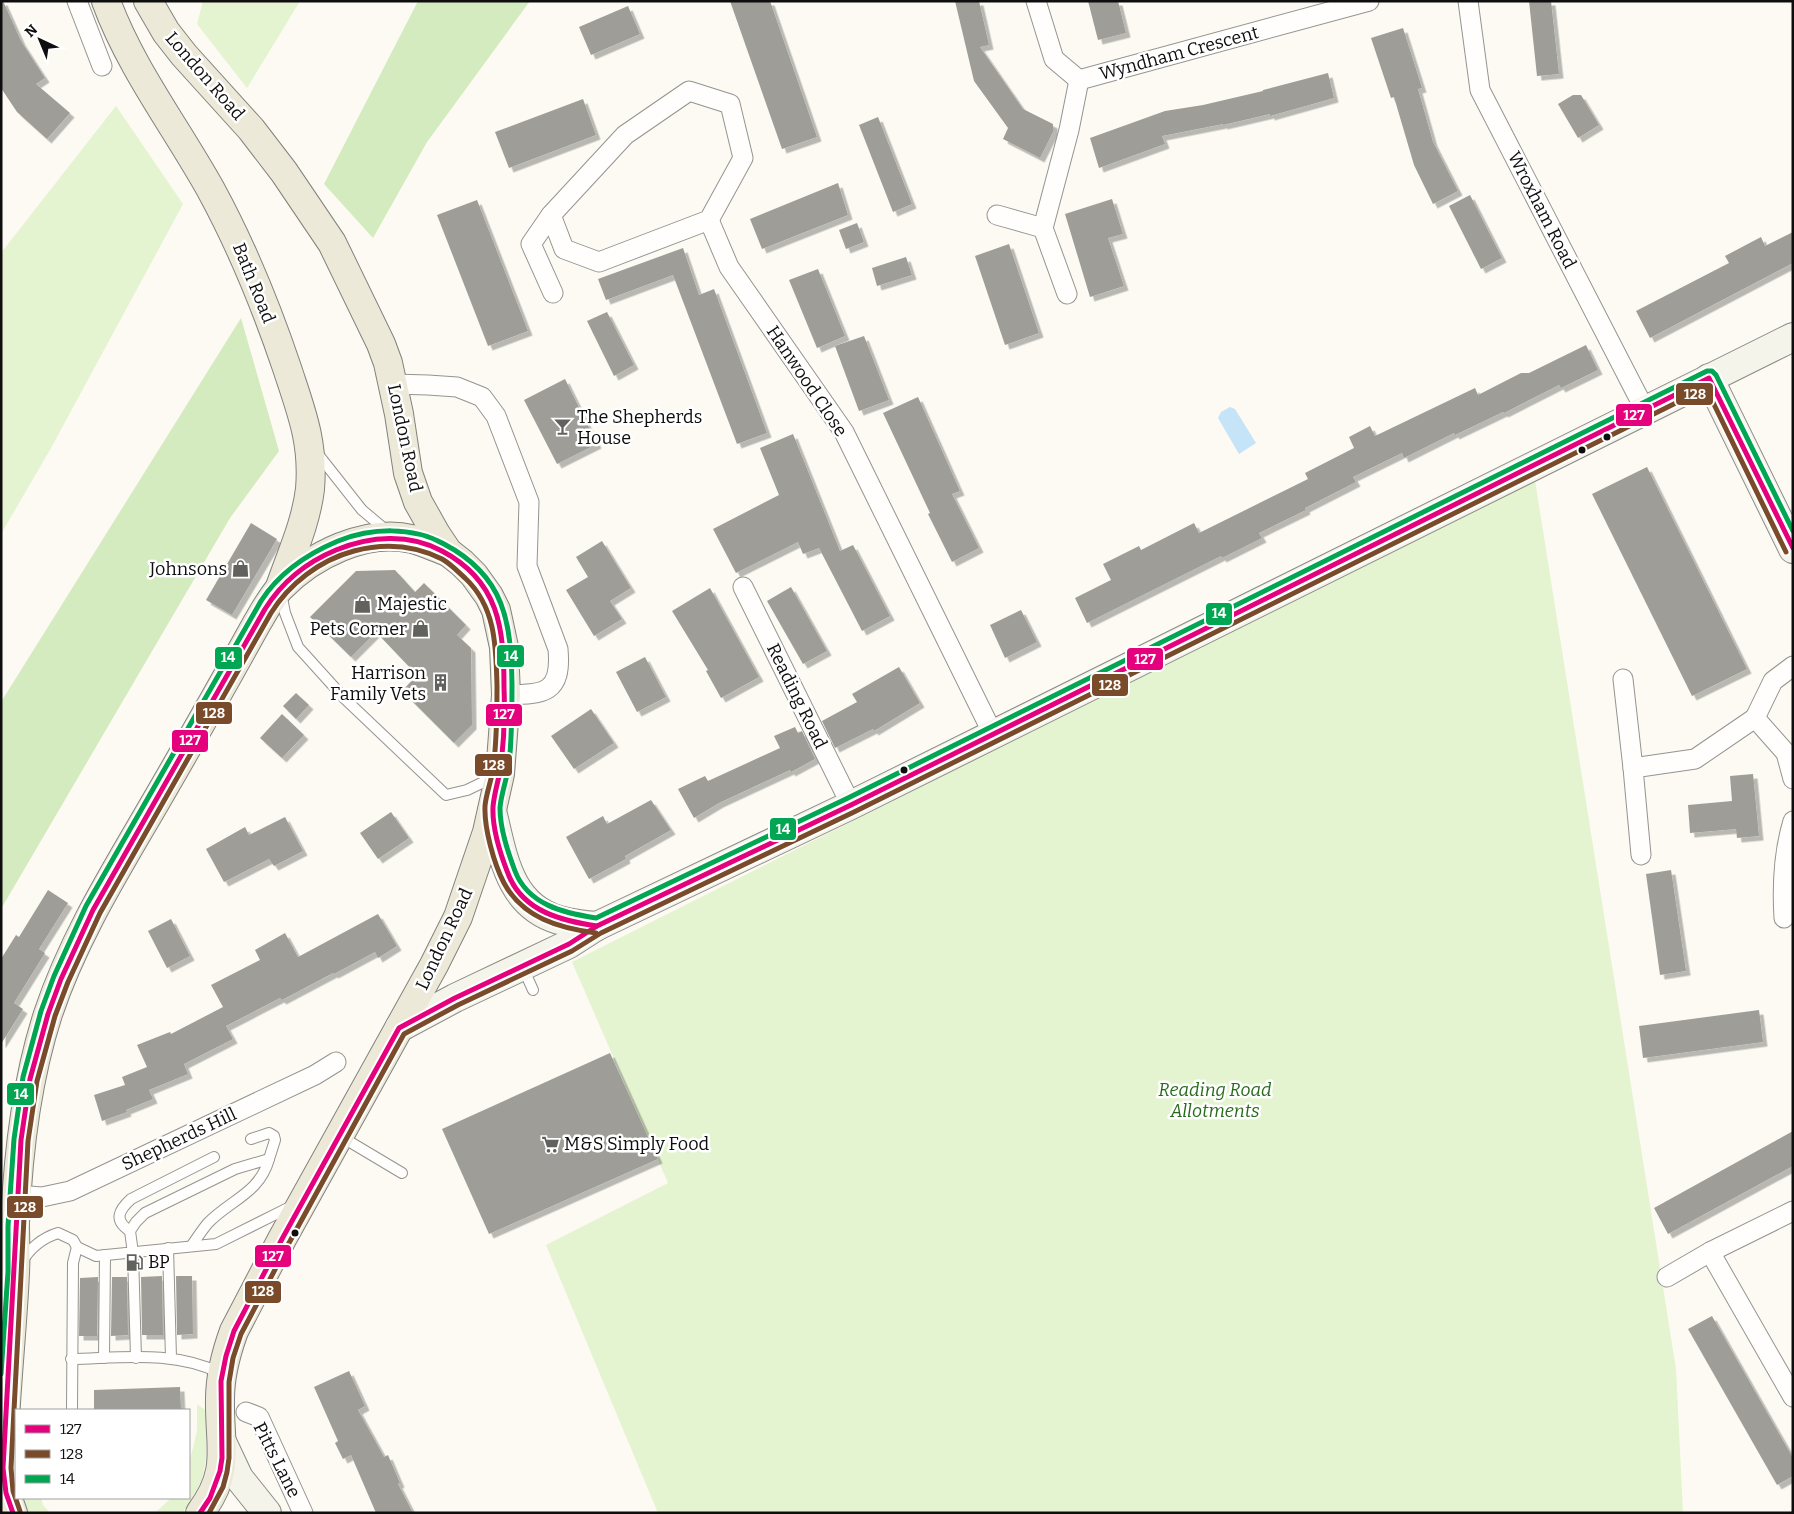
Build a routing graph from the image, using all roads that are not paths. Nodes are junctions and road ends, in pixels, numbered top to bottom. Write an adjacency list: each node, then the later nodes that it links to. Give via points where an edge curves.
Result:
1 (77, 1): 7 (street)
2 (106, 1): 19 (main road, Bath Road, via 118,32 235,236 275,333)
3 (148, 1): 17 (main road, London Road, via 184,55 251,129 284,172 332,243 381,344)
4 (1036, 1): 8 (street, Wyndham Crescent, via 1054,59)
5 (1369, 1): 8 (street, Wyndham Crescent)
6 (1468, 1): 18 (street, Wroxham Road, via 1480,90)
7 (102, 66)
8 (1079, 80): 12 (street)
9 (551, 215): 11 (street, via 564,249 599,262); 11 (street, via 625,136 689,91 730,104 743,158); 13 (street, via 531,244)
10 (997, 215): 12 (street)
11 (709, 220): 29 (street, Hanwood Close, via 729,267 844,432)
12 (1043, 228): 14 (street)
13 (553, 293)
14 (1067, 294)
15 (1793, 337): 16 (street)
16 (1709, 378): 18 (street); 21 (street)
17 (393, 384): 22 (main road, London Road, via 412,486 426,517); 27 (street, via 457,387 482,397 496,416 529,502 527,566 558,648 560,663 554,682 542,692)
18 (1645, 410): 29 (street)
19 (307, 432): 20 (lane, via 328,467 362,510); 24 (main road, Bath Road, via 310,470 304,522)
20 (396, 537): 22 (main road); 24 (main road, via 371,539 341,547 308,565)
21 (1793, 549)
22 (448, 552): 27 (main road, London Road, via 474,575 496,610 504,647)
23 (743, 587): 33 (street, Reading Road)
24 (280, 588): 31 (lane, via 285,613 298,647 345,699 446,795 468,790); 46 (main road, via 86,922 61,979 30,1079)
25 (1793, 666): 28 (street, via 1773,681)
26 (1622, 679): 30 (street)
27 (506, 695): 31 (main road, London Road)
28 (1756, 718): 30 (street, via 1695,760); 32 (street, via 1786,753)
29 (993, 734): 33 (street)
30 (1633, 768): 36 (street)
31 (500, 774): 34 (main road, London Road)
32 (1793, 779)
33 (851, 805): 38 (street)
34 (492, 811): 38 (street, via 506,866 520,894 546,915); 39 (main road, London Road, via 458,917)
35 (1793, 820): 37 (street, via 1787,847)
36 (1641, 855)
37 (1784, 918)
38 (597, 926): 39 (street, via 528,978 455,998)
39 (399, 1028): 41 (main road, London Road)
40 (336, 1062): 46 (street, Shepherds Hill, via 70,1191 42,1197)
41 (339, 1136): 45 (lane); 47 (main road, London Road)
42 (251, 1139): 44 (lane, via 268,1133 274,1136)
43 (214, 1157): 50 (lane, via 132,1198 122,1207 120,1214 120,1222)
44 (269, 1159): 50 (lane, via 235,1169 146,1213); 51 (lane, via 262,1178 208,1224)
45 (402, 1173)
46 (17, 1195): 49 (main road)
47 (304, 1200): 51 (lane, via 216,1244); 63 (main road, London Road, via 242,1313 228,1347)
48 (1793, 1211): 54 (street)
49 (8, 1227): 57 (main road)
50 (130, 1231): 55 (lane)
51 (192, 1246): 53 (lane)
52 (77, 1247): 56 (lane, via 96,1256); 57 (lane, via 74,1240 58,1233 50,1235 34,1246); 62 (lane, via 73,1263)
53 (168, 1248): 55 (lane); 61 (lane)
54 (1710, 1252): 58 (street); 64 (street)
55 (133, 1253): 56 (lane); 60 (lane)
56 (105, 1255): 59 (lane)
57 (16, 1272): 68 (main road)
58 (1667, 1277)
59 (104, 1358): 60 (lane); 62 (lane)
60 (136, 1358): 61 (lane)
61 (171, 1358): 63 (lane)
62 (72, 1359): 65 (lane)
63 (222, 1374): 67 (main road, London Road, via 220,1417)
64 (1793, 1397)
65 (72, 1409)
66 (246, 1412): 72 (street, Pitts Lane, via 259,1417)
67 (223, 1444): 70 (main road, London Road, via 215,1489); 71 (street, Pitts Lane, via 240,1478)
68 (2, 1471): 69 (main road)
69 (13, 1513)
70 (200, 1513)
71 (267, 1513)
72 (303, 1513)

